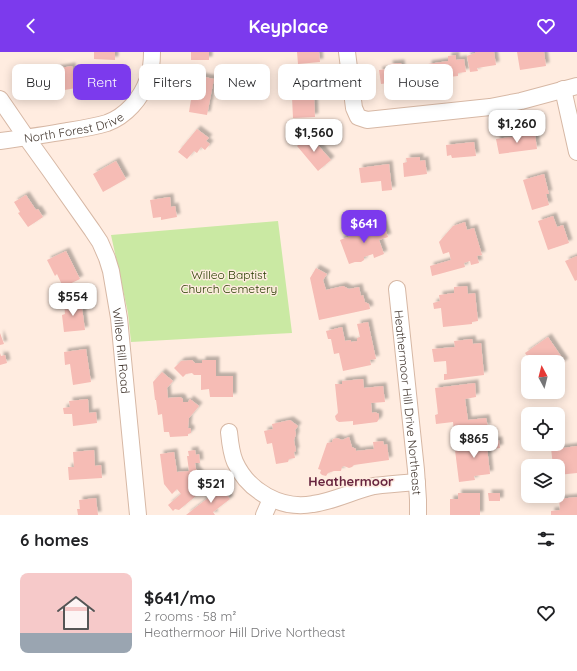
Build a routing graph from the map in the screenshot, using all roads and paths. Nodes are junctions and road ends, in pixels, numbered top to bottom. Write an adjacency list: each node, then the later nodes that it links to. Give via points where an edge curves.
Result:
1 (152, 52): 5 (street, North Forest Drive, via 145,87 128,110 120,116 96,126)
2 (347, 52): 3 (street, via 354,108 358,117 367,120 490,107)
3 (570, 87): 7 (street)
4 (0, 99): 5 (street, Willeo Rill Road)
5 (26, 138): 6 (street, North Forest Drive); 12 (street, Willeo Rill Road, via 92,230 108,258 119,318)
6 (0, 141)
7 (577, 152)
8 (397, 289): 10 (street, Heathermoor Hill Drive Northeast)
9 (229, 432): 11 (street, via 234,460 243,475 250,484)
10 (417, 482): 11 (street, via 374,486 311,505 289,504); 14 (street, Heathermoor Hill Drive Northeast)
11 (272, 499): 13 (street)
12 (138, 515)
13 (264, 515)
14 (418, 515)

